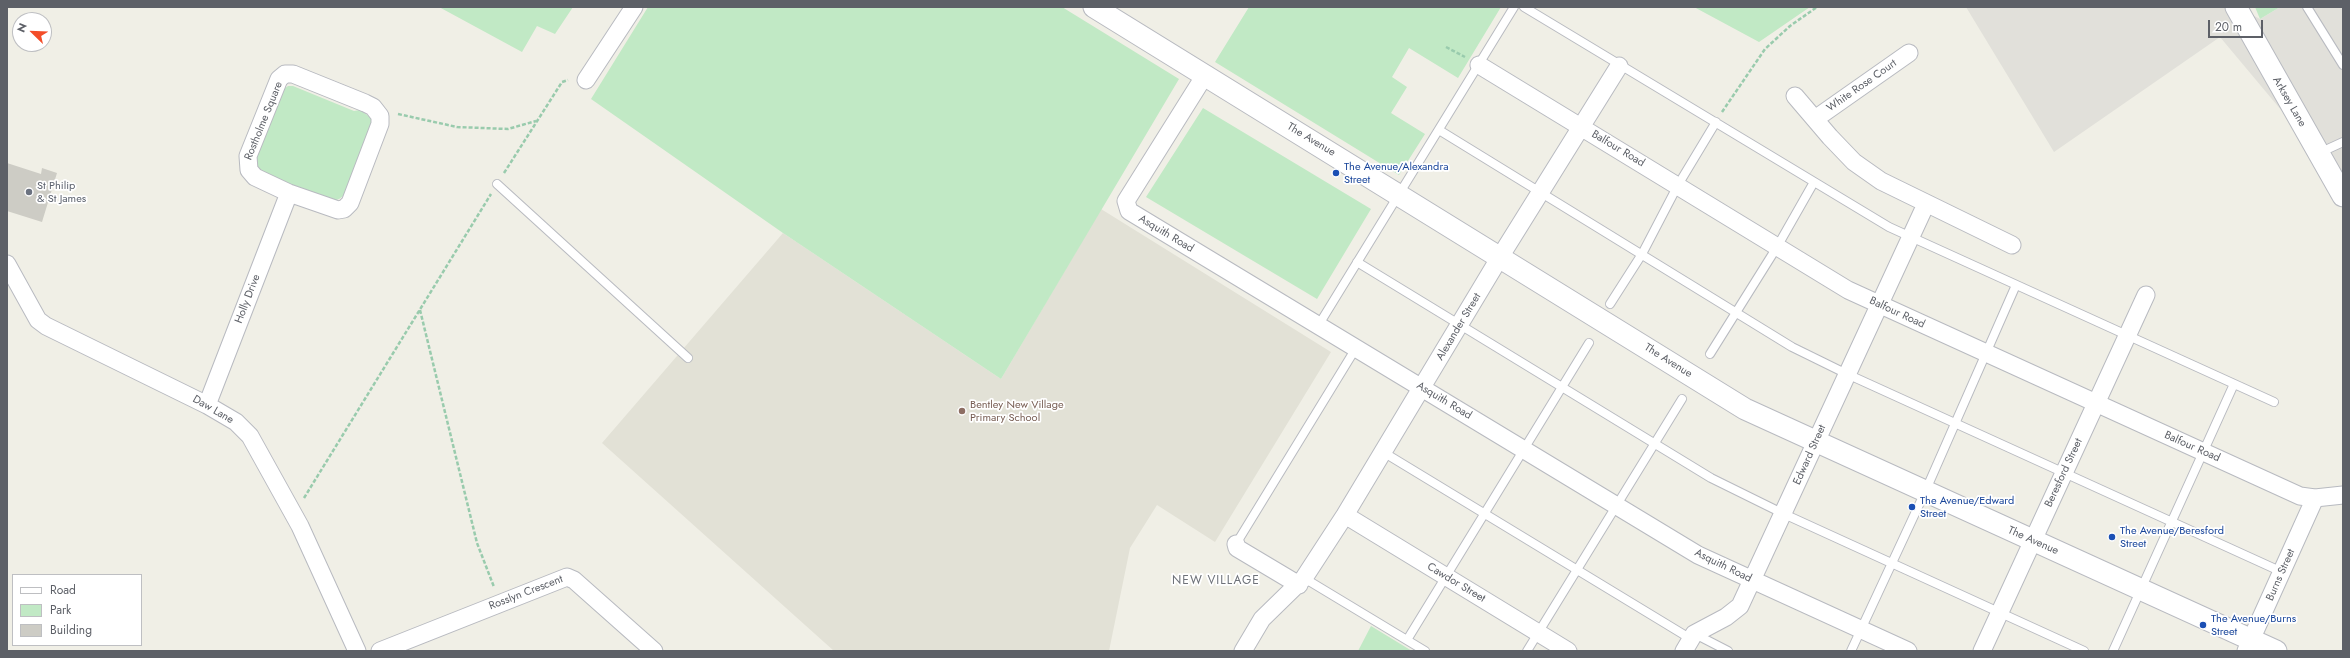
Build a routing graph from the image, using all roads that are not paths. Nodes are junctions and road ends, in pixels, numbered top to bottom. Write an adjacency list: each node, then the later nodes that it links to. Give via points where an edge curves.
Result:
1 (634, 7): 12 (street)
2 (1094, 7): 11 (street, The Avenue)
3 (1514, 7): 8 (lane)
4 (1524, 7): 10 (lane)
5 (2236, 7): 19 (street, Arksey Lane)
6 (2307, 7): 9 (lane)
7 (1909, 53): 14 (street, White Rose Court)
8 (1479, 65): 16 (street, Balfour Road); 17 (lane)
9 (2343, 65)
10 (1619, 66): 15 (lane); 16 (street, Alexander Street)
11 (1205, 75): 25 (street, The Avenue); 41 (street, Asquith Road, via 1126,201 1126,206 1129,212)
12 (589, 76)
13 (1795, 96): 14 (street, White Rose Court)
14 (1815, 119): 27 (street, White Rose Court, via 1854,162 1881,181)
15 (1716, 122): 20 (lane); 22 (lane)
16 (1582, 127): 22 (street, Balfour Road); 23 (street, Alexander Street)
17 (1439, 130): 23 (lane); 25 (lane)
18 (2343, 142): 19 (lane)
19 (2319, 154): 26 (street, Arksey Lane)
20 (1814, 182): 28 (lane, via 1866,215); 30 (lane)
21 (497, 184): 47 (lane)
22 (1678, 185): 30 (street, Balfour Road); 31 (lane)
23 (1541, 192): 31 (lane); 32 (street, Alexander Street)
24 (289, 193): 24 (street, Rostholme Square, via 255,177 247,164 279,79 285,74 293,74 373,107 380,116 380,124 350,203 344,209 338,210); 55 (street, Holly Drive)
25 (1399, 194): 32 (street, The Avenue); 33 (lane)
26 (2343, 196)
27 (1926, 204): 28 (street); 29 (street, White Rose Court)
28 (1910, 236): 35 (lane); 38 (street, Edward Street)
29 (2012, 246)
30 (1777, 247): 38 (street, Balfour Road, via 1848,290); 39 (lane)
31 (1642, 254): 37 (lane); 39 (lane)
32 (1500, 257): 40 (street, Alexander Street); 58 (street, The Avenue, via 1745,409)
33 (1357, 262): 40 (lane); 41 (lane)
34 (7, 264): 55 (street, Daw Lane, via 38,320 46,326)
35 (2016, 285): 42 (lane); 45 (lane)
36 (2146, 295): 42 (street, Beresford Street)
37 (1610, 304)
38 (1879, 304): 45 (street, Balfour Road); 48 (street, Edward Street)
39 (1736, 311): 46 (lane); 48 (lane, via 1792,347)
40 (1460, 325): 50 (lane); 51 (street, Alexander Street)
41 (1318, 326): 44 (street, Asquith Road)
42 (2127, 335): 49 (lane); 54 (street, Beresford Street)
43 (1589, 343): 50 (lane)
44 (1356, 348): 51 (street, Asquith Road); 72 (lane)
45 (1985, 353): 54 (street, Balfour Road); 56 (lane)
46 (1710, 354)
47 (688, 358)
48 (1847, 374): 56 (lane); 58 (street, Edward Street)
49 (2234, 384): 53 (lane); 61 (lane)
50 (1562, 387): 57 (lane); 59 (lane)
51 (1423, 388): 59 (street, Asquith Road); 60 (street, Alexander Street)
52 (1682, 399): 57 (lane)
53 (2274, 402)
54 (2096, 404): 61 (street, Balfour Road); 62 (street, Beresford Street)
55 (207, 405): 86 (street, Daw Lane, via 236,422 250,436 294,514)
56 (1954, 422): 62 (lane); 63 (lane)
57 (1654, 443): 66 (lane); 68 (lane, via 1711,478)
58 (1816, 443): 63 (street, The Avenue); 68 (street, Edward Street)
59 (1524, 449): 66 (street, Asquith Road); 67 (lane)
60 (1384, 452): 67 (lane); 69 (street, Alexander Street)
61 (2203, 452): 65 (street, Balfour Road, via 2300,496); 70 (lane)
62 (2065, 472): 70 (lane); 71 (street, Beresford Street)
63 (1925, 492): 71 (street, The Avenue); 73 (lane)
64 (2343, 495): 65 (street, Balfour Road)
65 (2315, 498): 75 (street, Burns Street)
66 (1616, 505): 74 (lane); 77 (street, Asquith Road, via 1698,555)
67 (1483, 513): 74 (lane); 76 (lane)
68 (1784, 514): 73 (lane); 77 (street, Edward Street)
69 (1345, 515): 76 (street, Cawdor Street); 78 (street, Alexander Street)
70 (2172, 522): 75 (lane); 79 (lane)
71 (2033, 540): 79 (street, The Avenue); 80 (street, Beresford Street)
72 (1236, 544): 78 (street, via 1236,548)
73 (1891, 563): 80 (lane); 81 (lane)
74 (1576, 570): 82 (lane); 84 (lane)
75 (2282, 572): 85 (street, Burns Street)
76 (1445, 576): 82 (street, Cawdor Street); 83 (lane)
77 (1752, 581): 81 (street, Asquith Road); 84 (street, Edward Street, via 1740,606)
78 (1300, 584): 83 (lane); 89 (street, Alexander Street, via 1262,619)
79 (2141, 590): 85 (street, The Avenue); 98 (lane)
80 (2000, 612): 96 (street, Beresford Street); 97 (lane)
81 (1861, 630): 94 (lane); 95 (street, Asquith Road)
82 (1538, 633): 91 (lane); 92 (street, Cawdor Street)
83 (1407, 640): 90 (lane)
84 (1690, 641): 93 (lane)
85 (2249, 645): 99 (street, The Avenue)
86 (357, 651)
87 (380, 651): 88 (street, Rosslyn Crescent, via 568,577)
88 (654, 651)
89 (1242, 651)
90 (1424, 651)
91 (1527, 651)
92 (1568, 651)
93 (1728, 651)
94 (1851, 651)
95 (1908, 651)
96 (1982, 651)
97 (2084, 651)
98 (2113, 651)
99 (2276, 651)

